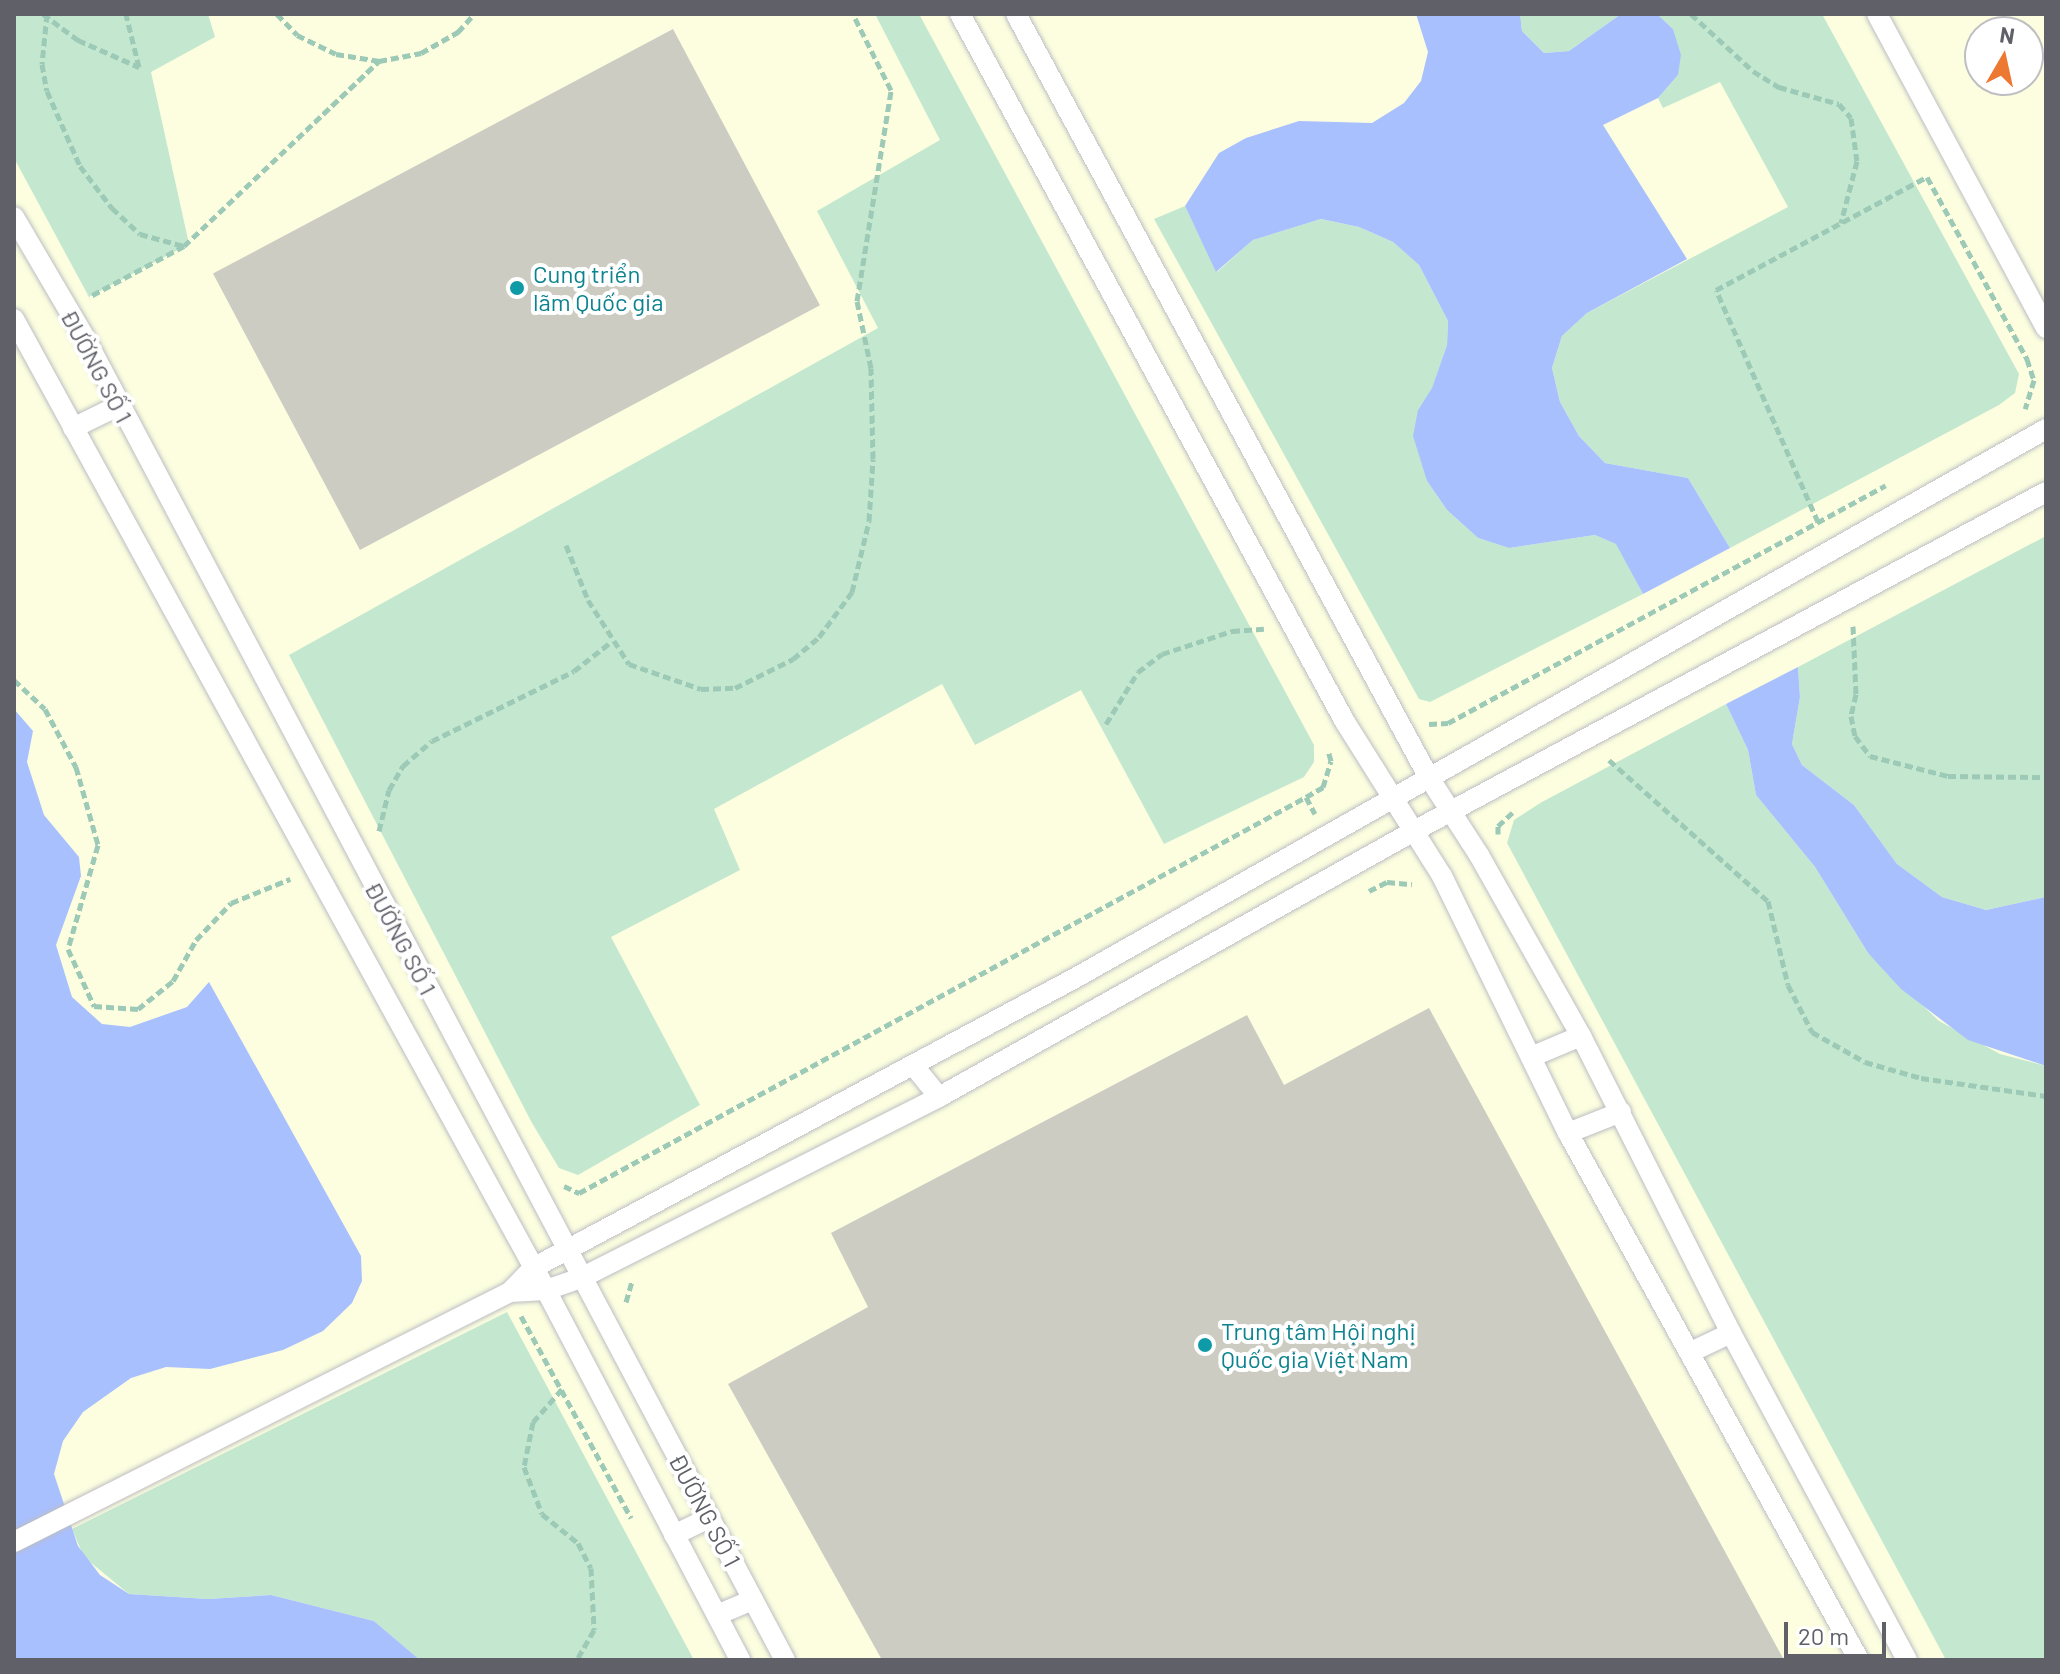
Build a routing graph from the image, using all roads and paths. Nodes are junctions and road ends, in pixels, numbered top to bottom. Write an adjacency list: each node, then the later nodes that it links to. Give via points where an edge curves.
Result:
1 (126, 14): 9 (path, via 139,67 88,45)
2 (277, 14): 10 (path, via 297,35 336,54)
3 (474, 14): 10 (path, via 458,32 421,53)
4 (853, 14): 30 (path, via 891,90 857,301 871,368 873,459 861,571 819,637 793,659 735,688 701,689 661,678 629,664)
5 (960, 14): 41 (lane, via 1345,722)
6 (1016, 14): 39 (lane)
7 (1691, 14): 12 (path, via 1753,71 1779,87 1839,104 1851,118 1857,161)
8 (1877, 14): 16 (lane)
9 (46, 15): 13 (path, via 42,64 47,91 80,166 140,234)
10 (379, 61): 13 (path)
11 (15, 222): 17 (lane, ĐƯỜNG SỐ 1, via 85,338)
12 (1840, 224): 18 (path, via 1927,177 2027,359 2034,380 2027,408); 23 (path, via 1716,290)
13 (184, 246): 14 (path)
14 (79, 302)
15 (14, 319): 19 (lane, ĐƯỜNG SỐ 1)
16 (2046, 328)
17 (118, 406): 19 (lane); 60 (lane, ĐƯỜNG SỐ 1)
18 (2013, 415)
19 (73, 428): 61 (lane, ĐƯỜNG SỐ 1)
20 (2046, 429): 39 (lane, via 1498,743)
21 (1888, 484): 23 (path)
22 (2046, 492): 43 (lane)
23 (1818, 522): 34 (path, via 1448,723)
24 (566, 545): 30 (path)
25 (1258, 615): 28 (path)
26 (1867, 618): 27 (path)
27 (1853, 625): 29 (path); 40 (path, via 1856,694 1851,716 1855,736 1870,756 1948,776)
28 (1265, 629): 31 (path); 33 (path, via 1232,631 1162,654 1138,672)
29 (1840, 633)
30 (611, 642): 45 (path, via 574,671 432,741 403,766 389,790)
31 (1272, 642)
32 (14, 680): 47 (path, via 45,709 76,767 98,845 68,949 94,1006 138,1009 173,981 196,940 231,903)
33 (1106, 724)
34 (1422, 724)
35 (1325, 740): 59 (path, via 1331,761 1323,787 1306,797 579,1193)
36 (1622, 753): 37 (path)
37 (1609, 760): 38 (path); 55 (path, via 1768,901 1788,985 1812,1032 1865,1062 1921,1078)
38 (1595, 768)
39 (1428, 776): 41 (lane); 43 (lane)
40 (2046, 777)
41 (1392, 795): 44 (lane); 50 (lane)
42 (1525, 805): 46 (path, via 1498,826)
43 (1451, 814): 44 (lane); 52 (lane)
44 (1414, 831): 51 (lane); 53 (lane)
45 (378, 844)
46 (1499, 845)
47 (291, 879)
48 (1416, 890): 49 (path, via 1410,882 1387,882)
49 (1359, 896)
50 (1077, 977): 51 (lane); 54 (lane)
51 (1093, 1011): 56 (lane)
52 (1581, 1036): 53 (lane); 57 (lane)
53 (1531, 1057): 58 (lane)
54 (913, 1065): 56 (lane); 60 (lane)
55 (2046, 1096)
56 (939, 1097): 63 (lane)
57 (1621, 1112): 58 (lane); 68 (lane)
58 (1568, 1133): 69 (lane)
59 (552, 1180)
60 (568, 1252): 61 (lane); 63 (lane, ĐƯỜNG SỐ 1)
61 (533, 1268): 64 (lane, ĐƯỜNG SỐ 1); 65 (lane)
62 (646, 1274): 66 (path, via 632,1281)
63 (581, 1278): 64 (lane); 71 (lane, ĐƯỜNG SỐ 1)
64 (546, 1290): 65 (lane); 73 (lane, ĐƯỜNG SỐ 1)
65 (510, 1292): 74 (lane)
66 (624, 1309)
67 (520, 1314): 70 (path)
68 (1731, 1333): 69 (lane); 81 (lane)
69 (1691, 1352): 80 (lane)
70 (562, 1389): 72 (path); 77 (path, via 533,1422 524,1467 542,1514 578,1543 591,1568 594,1630)
71 (709, 1518): 73 (lane); 75 (lane, ĐƯỜNG SỐ 1)
72 (635, 1525)
73 (674, 1535): 76 (lane, ĐƯỜNG SỐ 1)
74 (14, 1542)
75 (753, 1600): 76 (lane); 79 (lane, ĐƯỜNG SỐ 1)
76 (717, 1615): 78 (lane, ĐƯỜNG SỐ 1)
77 (577, 1660)
78 (740, 1660)
79 (785, 1660)
80 (1859, 1660)
81 (1907, 1660)

